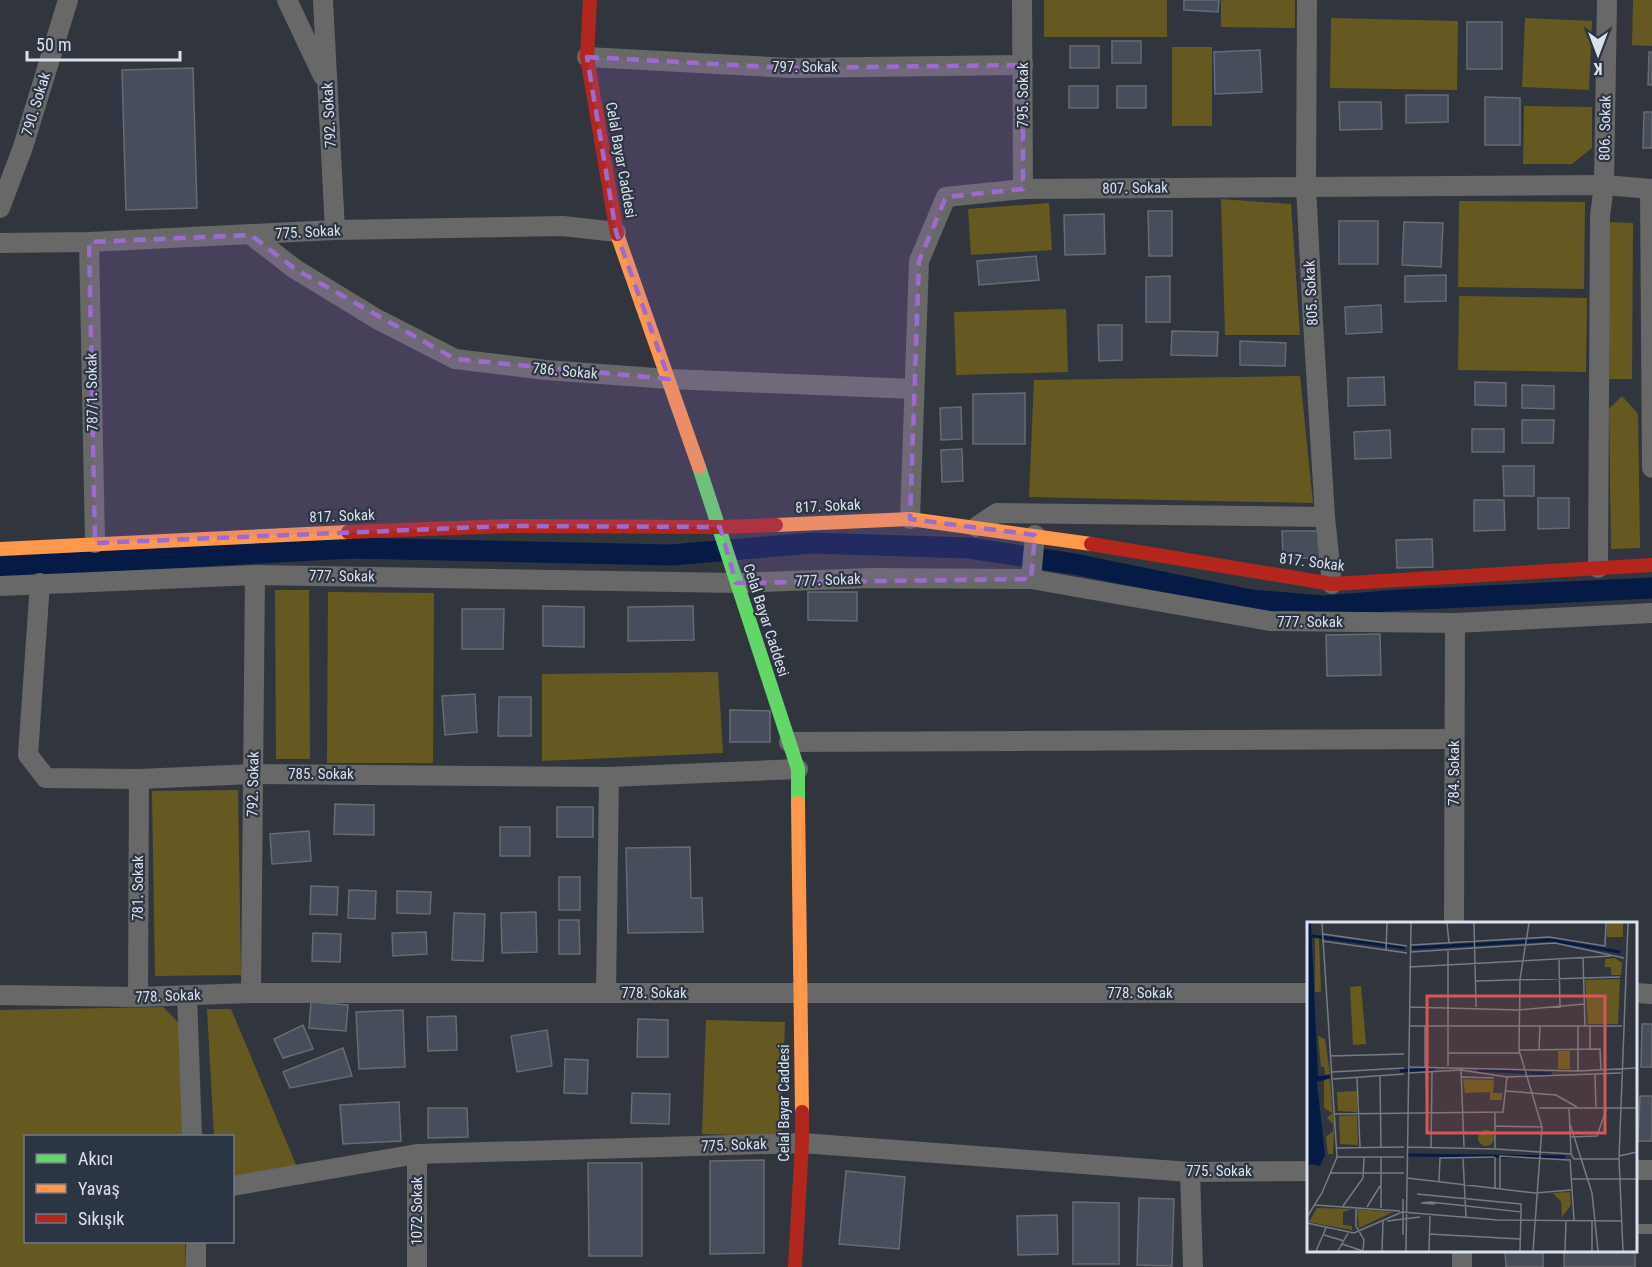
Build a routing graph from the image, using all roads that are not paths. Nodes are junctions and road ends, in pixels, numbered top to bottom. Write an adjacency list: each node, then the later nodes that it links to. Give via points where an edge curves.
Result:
1 (68, 0): 15 (street, 790. Sokak)
2 (287, 0): 10 (street)
3 (324, 0): 10 (street, 792. Sokak)
4 (590, 0): 8 (street, Celal Bayar Caddesi)
5 (1022, 0): 9 (street, 795. Sokak)
6 (1307, 0): 12 (street, 805. Sokak)
7 (1607, 0): 11 (street, 806. Sokak)
8 (586, 57): 9 (street, 797. Sokak, via 790,68); 17 (street, Celal Bayar Caddesi)
9 (1023, 65): 13 (street, 795. Sokak)
10 (328, 86): 16 (street, 792. Sokak)
11 (1604, 185): 12 (street, 807. Sokak); 14 (street, 807. Sokak); 32 (street, 806. Sokak, via 1600,216)
12 (1306, 186): 13 (street, 807. Sokak); 24 (street, 805. Sokak)
13 (1023, 189): 22 (street, 807. Sokak, via 945,197 919,261)
14 (1651, 189): 23 (street)
15 (0, 208)
16 (335, 230): 17 (street, 775. Sokak, via 563,226); 18 (street, 775. Sokak)
17 (616, 232): 21 (street, Celal Bayar Caddesi)
18 (251, 235): 19 (street, 775. Sokak); 21 (street, 786. Sokak, via 295,270 377,319 455,358 546,370)
19 (89, 242): 20 (street, 775. Sokak); 29 (street, 787/1. Sokak)
20 (0, 243)
21 (669, 379): 22 (street, 786. Sokak); 26 (street, Celal Bayar Caddesi)
22 (914, 389): 25 (street, 807. Sokak)
23 (1652, 468)
24 (1325, 517): 27 (street, via 997,513); 37 (street, 805. Sokak)
25 (910, 519): 26 (street, 817. Sokak); 27 (street, 817. Sokak)
26 (720, 527): 29 (street, 817. Sokak, via 508,526); 35 (street, Celal Bayar Caddesi)
27 (976, 527): 28 (street, 817. Sokak)
28 (1035, 535): 34 (street); 37 (street, 817. Sokak)
29 (95, 543): 30 (street, 817. Sokak)
30 (0, 549)
31 (1652, 565): 32 (street, 817. Sokak)
32 (1598, 568): 37 (street, 817. Sokak)
33 (255, 575): 35 (street, 777. Sokak); 36 (street, 777. Sokak); 44 (street, 792. Sokak)
34 (1031, 579): 35 (street, 777. Sokak, via 872,578); 40 (street, 777. Sokak, via 1270,621)
35 (736, 583): 42 (street, Celal Bayar Caddesi)
36 (40, 584): 38 (street, 777. Sokak); 46 (street, 785. Sokak, via 28,755 46,778)
37 (1332, 585)
38 (0, 586)
39 (1652, 614): 40 (street, 777. Sokak)
40 (1455, 623): 41 (street, 784. Sokak)
41 (1454, 739): 42 (street); 47 (street, 784. Sokak)
42 (789, 742): 43 (street, Celal Bayar Caddesi)
43 (798, 769): 45 (street, 785. Sokak); 52 (street, Celal Bayar Caddesi)
44 (253, 774): 45 (street, 785. Sokak); 46 (street, 785. Sokak); 48 (street, 792. Sokak)
45 (609, 777): 49 (street)
46 (139, 779): 56 (street, 781. Sokak)
47 (1454, 922)
48 (251, 993): 49 (street, 778. Sokak); 55 (street, 778. Sokak)
49 (606, 993): 52 (street, 778. Sokak)
50 (1307, 993): 52 (street, 778. Sokak)
51 (1637, 993): 53 (street)
52 (800, 994): 58 (street, Celal Bayar Caddesi)
53 (1652, 994)
54 (0, 995): 56 (street, 778. Sokak)
55 (188, 995): 56 (street, 778. Sokak); 57 (street)
56 (138, 997)
57 (192, 1135)
58 (802, 1143): 59 (street, 775. Sokak); 61 (street, 775. Sokak); 66 (street, Celal Bayar Caddesi)
59 (417, 1154): 62 (street, 775. Sokak); 65 (street, 1072 Sokak)
60 (1307, 1171): 61 (street, 775. Sokak)
61 (1190, 1172): 67 (street)
62 (234, 1186)
63 (196, 1243): 64 (street)
64 (196, 1267)
65 (417, 1267)
66 (795, 1267)
67 (1193, 1267)

